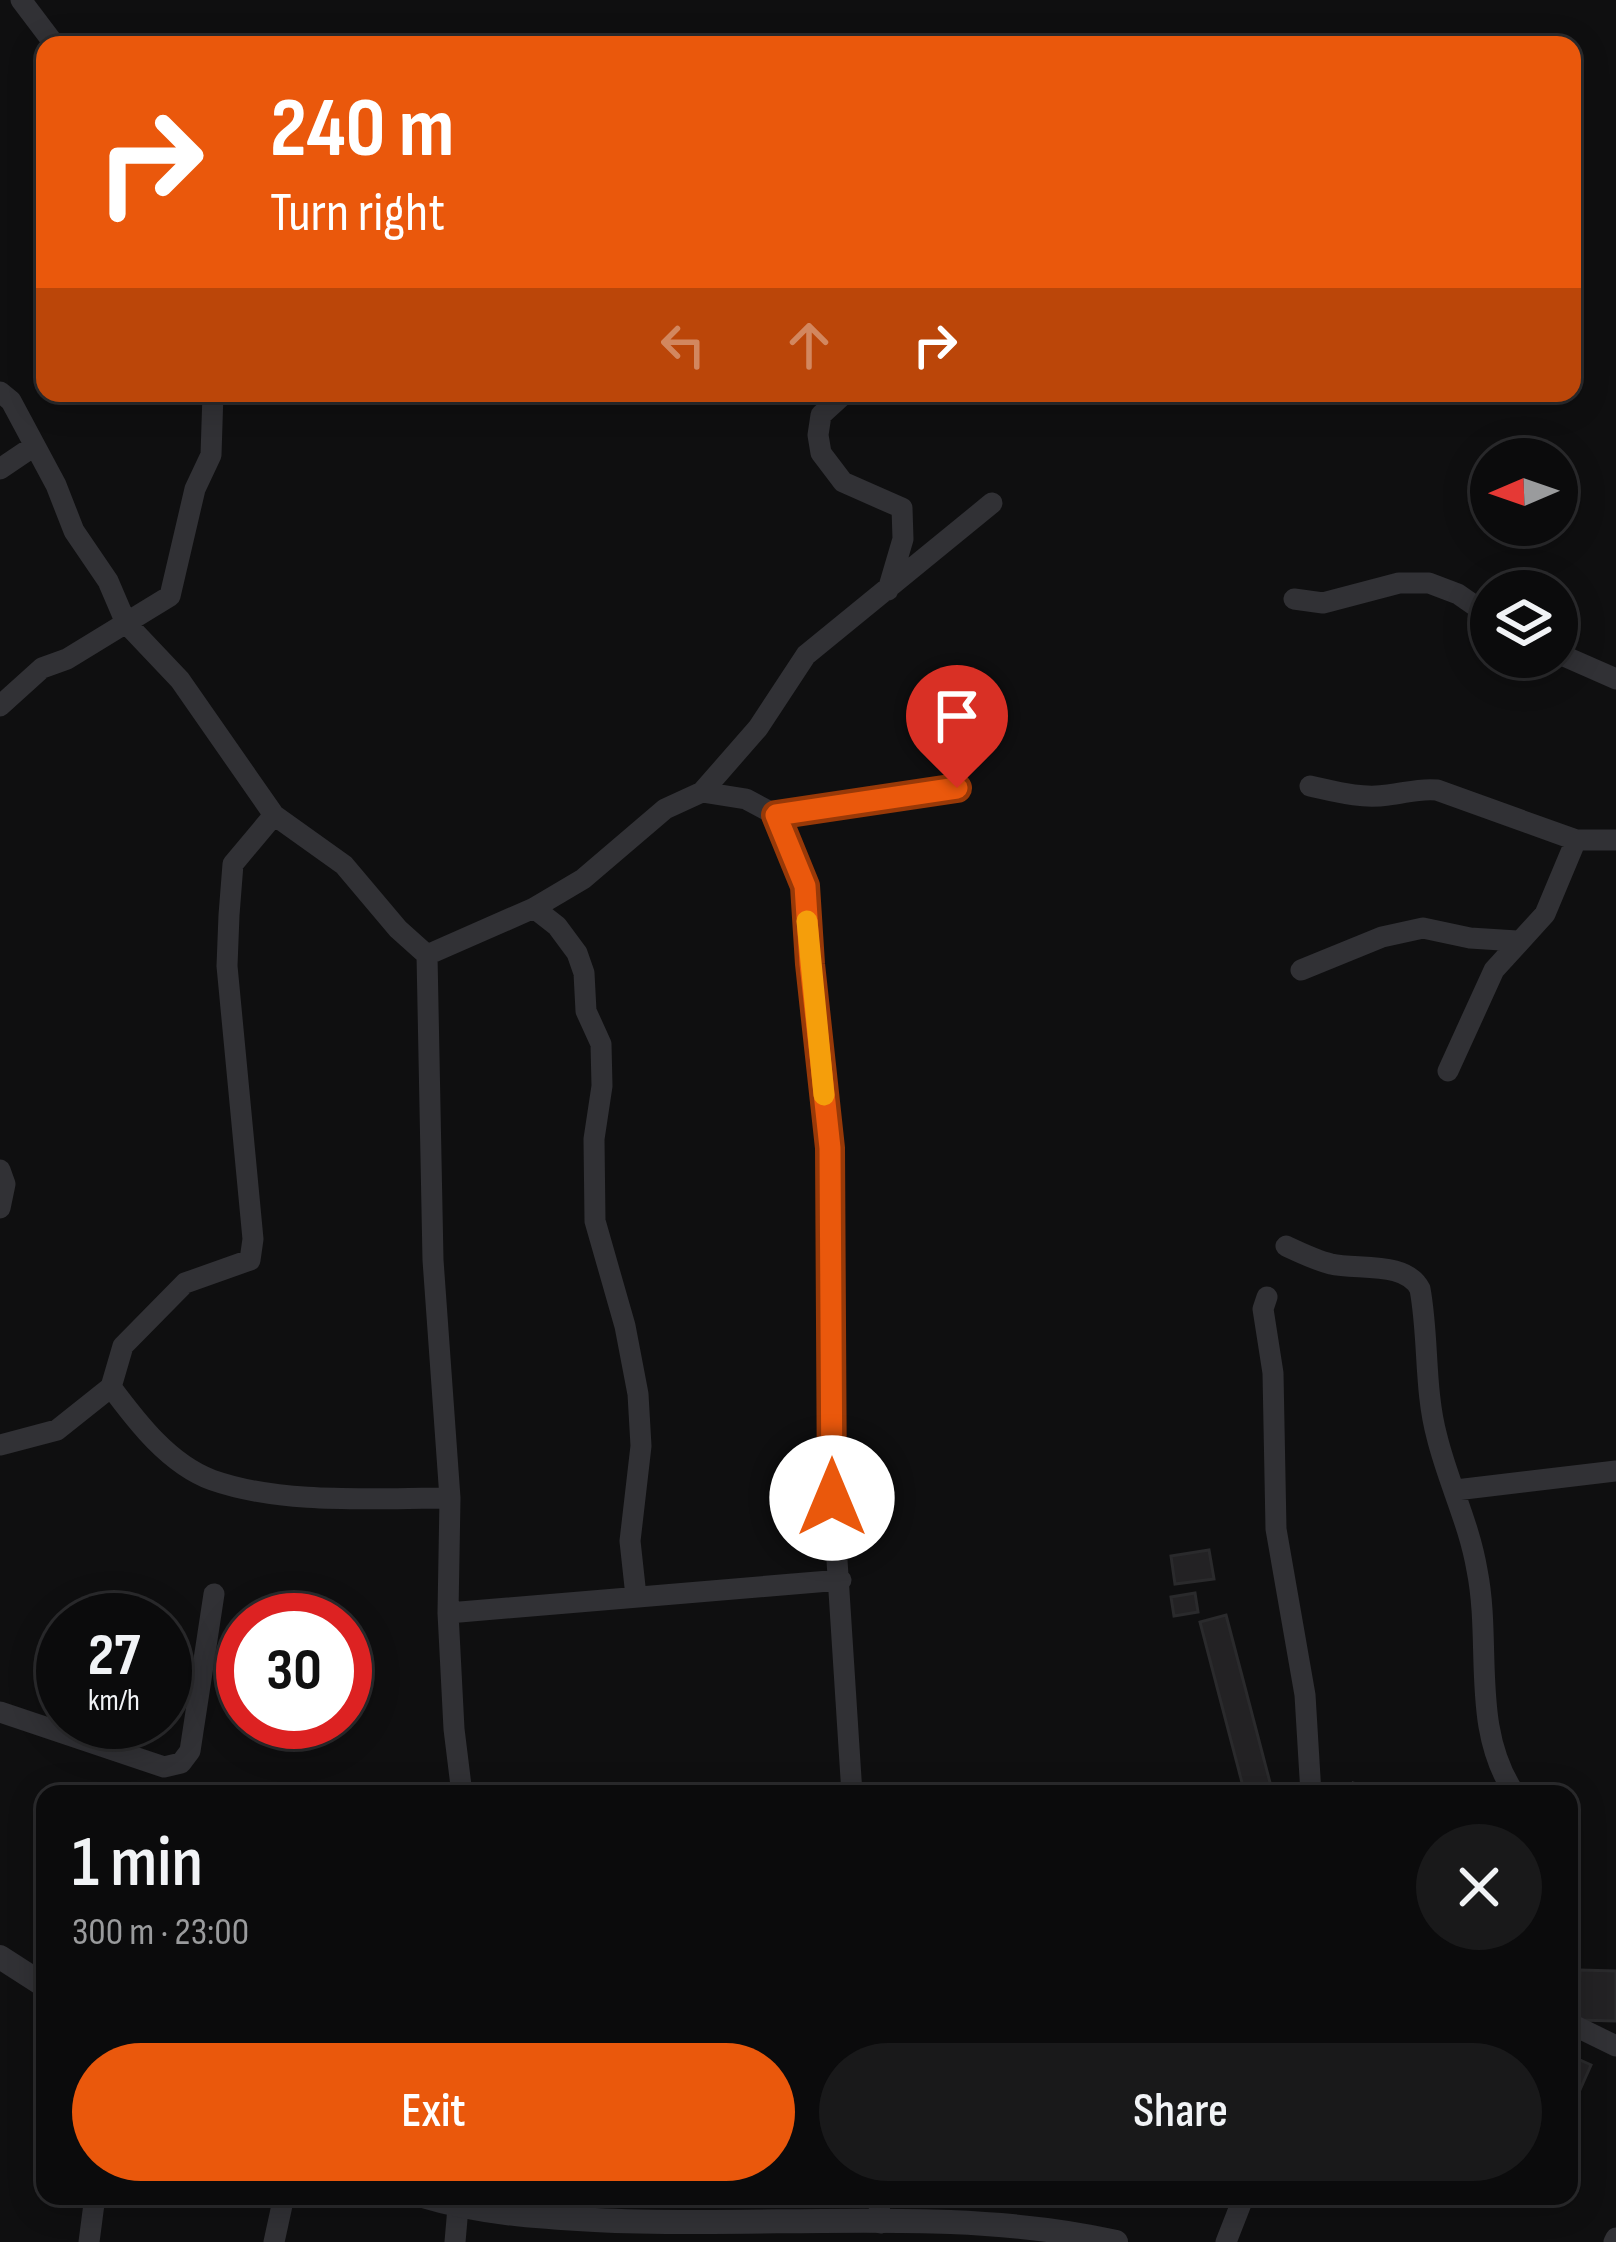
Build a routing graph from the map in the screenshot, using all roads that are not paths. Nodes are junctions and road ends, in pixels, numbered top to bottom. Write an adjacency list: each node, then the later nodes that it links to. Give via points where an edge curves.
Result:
1 (21, 0): 2 (street)
2 (48, 36)
3 (0, 392): 6 (street)
4 (213, 402): 12 (street, via 211,455 170,596)
5 (835, 402): 9 (street, via 820,415 821,453 843,482 902,508)
6 (34, 446): 7 (street); 12 (street)
7 (0, 469)
8 (992, 503): 9 (street)
9 (888, 590): 18 (street, via 806,656)
10 (1294, 598): 11 (street, via 1323,603 1430,583)
11 (1470, 602)
12 (126, 623): 15 (street, via 42,668); 19 (street, via 180,680)
13 (1578, 662): 14 (street)
14 (1616, 679)
15 (0, 706)
16 (1310, 786): 21 (street, via 1354,796 1437,790)
17 (957, 788): 20 (street)
18 (702, 792): 20 (street, via 746,799); 23 (street, via 664,809 583,879)
19 (274, 815): 25 (street, via 344,865); 32 (street, via 233,864 229,915 253,1250 250,1260 185,1283 123,1346)
20 (776, 815): 37 (street, via 805,886 830,1148 832,1498)
21 (1576, 840): 22 (street); 24 (street, via 1545,914)
22 (1616, 840)
23 (534, 908): 25 (street); 39 (street, via 577,953 601,1044 595,1221 638,1394 630,1541)
24 (1516, 941): 26 (street, via 1423,928); 27 (street)
25 (427, 955): 36 (street, via 433,1260)
26 (1301, 970)
27 (1448, 1070)
28 (0, 1170): 29 (street)
29 (0, 1208)
30 (1286, 1246): 35 (street, via 1415,1280 1434,1425)
31 (1268, 1297): 44 (street, via 1276,1528 1305,1694)
32 (111, 1387): 33 (street, via 57,1430); 36 (street, via 141,1427 209,1479 309,1499)
33 (0, 1445)
34 (1616, 1471): 35 (street)
35 (1456, 1490): 45 (street, via 1484,1615 1491,1750)
36 (450, 1498): 40 (street)
37 (841, 1580): 39 (street); 43 (street)
38 (214, 1594): 41 (street, via 190,1751 181,1763 164,1766)
39 (636, 1596): 40 (street)
40 (448, 1613): 42 (street)
41 (0, 1712)
42 (461, 1785)
43 (852, 1785)
44 (1310, 1785)
45 (1510, 1785)
46 (0, 1958): 47 (street)
47 (36, 1980)
48 (1578, 2028): 49 (street)
49 (1616, 2046)
50 (94, 2205): 59 (street)
51 (282, 2205): 60 (street)
52 (458, 2205): 61 (street)
53 (480, 2205): 57 (street)
54 (879, 2205): 56 (street)
55 (1240, 2205): 63 (street)
56 (880, 2223): 58 (street); 62 (street, via 1038,2229)
57 (629, 2232): 58 (street)
58 (811, 2232)
59 (89, 2242)
60 (274, 2242)
61 (455, 2242)
62 (1116, 2242)
63 (1226, 2242)

